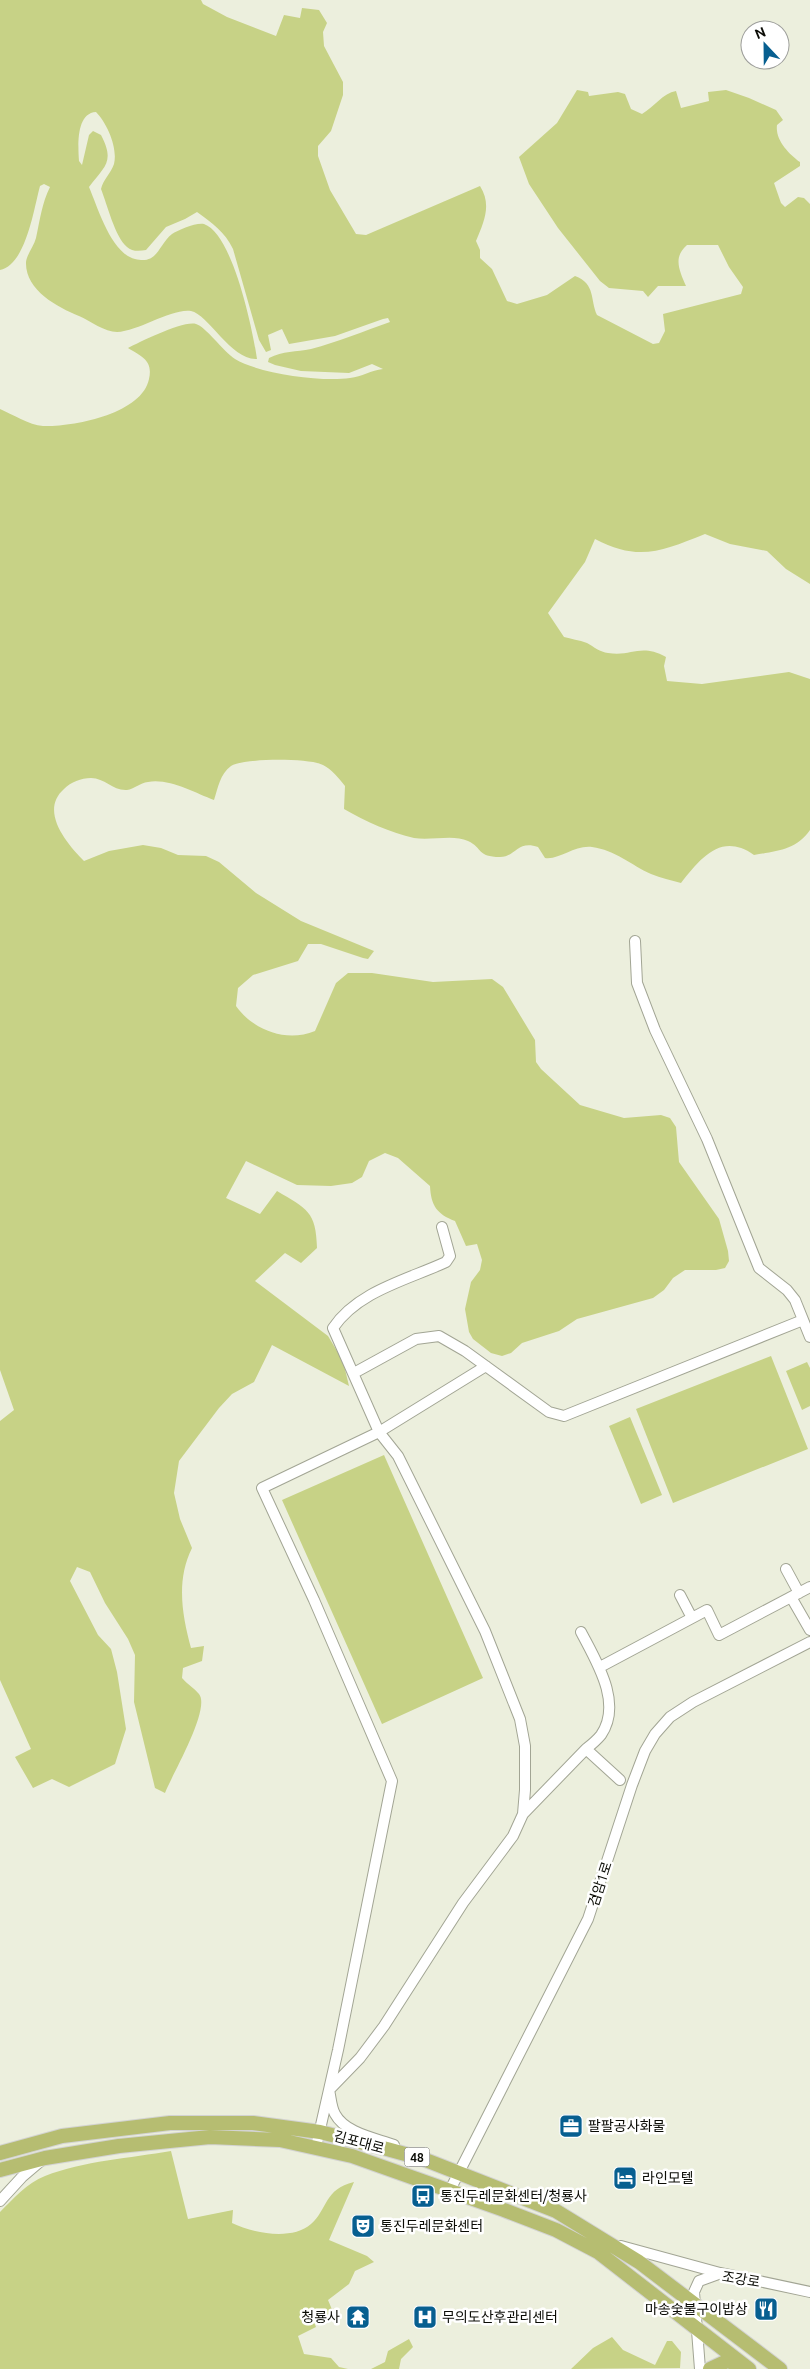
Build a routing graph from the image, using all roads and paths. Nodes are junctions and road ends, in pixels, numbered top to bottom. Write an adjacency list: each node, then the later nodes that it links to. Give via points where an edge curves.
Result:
1 (636, 941): 3 (street, via 637,983 655,1030 708,1139 759,1268 787,1290)
2 (442, 1227): 6 (street, via 450,1256 446,1262 373,1292 338,1320 333,1328)
3 (803, 1320): 4 (street); 5 (street, via 564,1416 549,1412)
4 (810, 1337)
5 (486, 1366): 6 (street, via 439,1336 416,1339); 7 (street)
6 (354, 1373): 7 (street)
7 (379, 1432): 19 (street, via 398,1456 453,1564 485,1631 520,1719 525,1746); 20 (street, via 262,1488 392,1781)
8 (786, 1570): 11 (street)
9 (810, 1587): 11 (street)
10 (680, 1595): 12 (street)
11 (795, 1595): 12 (street, via 720,1635 707,1610); 13 (street)
12 (692, 1618): 16 (street)
13 (810, 1630)
14 (581, 1632): 16 (street)
15 (810, 1642): 27 (street, 검암1로, via 693,1702 670,1717 655,1734 632,1785 588,1919)
16 (600, 1668): 17 (street, via 610,1699 608,1717 601,1735)
17 (586, 1749): 18 (street); 19 (street)
18 (620, 1780)
19 (523, 1814): 20 (street, via 513,1836 463,1903 384,2026 360,2058)
20 (329, 2090): 21 (street); 25 (street, via 334,2113 342,2124)
21 (320, 2132): 22 (street); 23 (main road, 김포대로 / 48, via 253,2123 170,2123 62,2136); 25 (main road, 김포대로 / 48)
22 (316, 2147): 24 (main road, 김포대로 / 48, via 280,2140 210,2137 170,2139); 29 (main road, 김포대로 / 48)
23 (0, 2153)
24 (45, 2158): 26 (main road, 김포대로 / 48); 30 (street)
25 (423, 2159): 27 (main road, 김포대로 / 48)
26 (0, 2170)
27 (458, 2174): 29 (street, 검암1로); 31 (main road, 김포대로 / 48, via 556,2211)
28 (0, 2187): 30 (street)
29 (450, 2190): 35 (main road, 김포대로 / 48, via 556,2230 598,2252)
30 (1, 2200)
31 (607, 2242): 32 (street); 34 (main road, 김포대로 / 48, via 639,2262)
32 (721, 2273): 33 (street, 조강로); 34 (street, 조강로, via 699,2281 694,2292)
33 (810, 2292)
34 (695, 2306): 35 (street); 39 (main road, 김포대로 / 48)
35 (697, 2328): 36 (main road, 김포대로 / 48); 37 (street)
36 (747, 2368): 38 (main road, via 727,2361)
37 (700, 2369)
38 (710, 2369)
39 (780, 2369)

